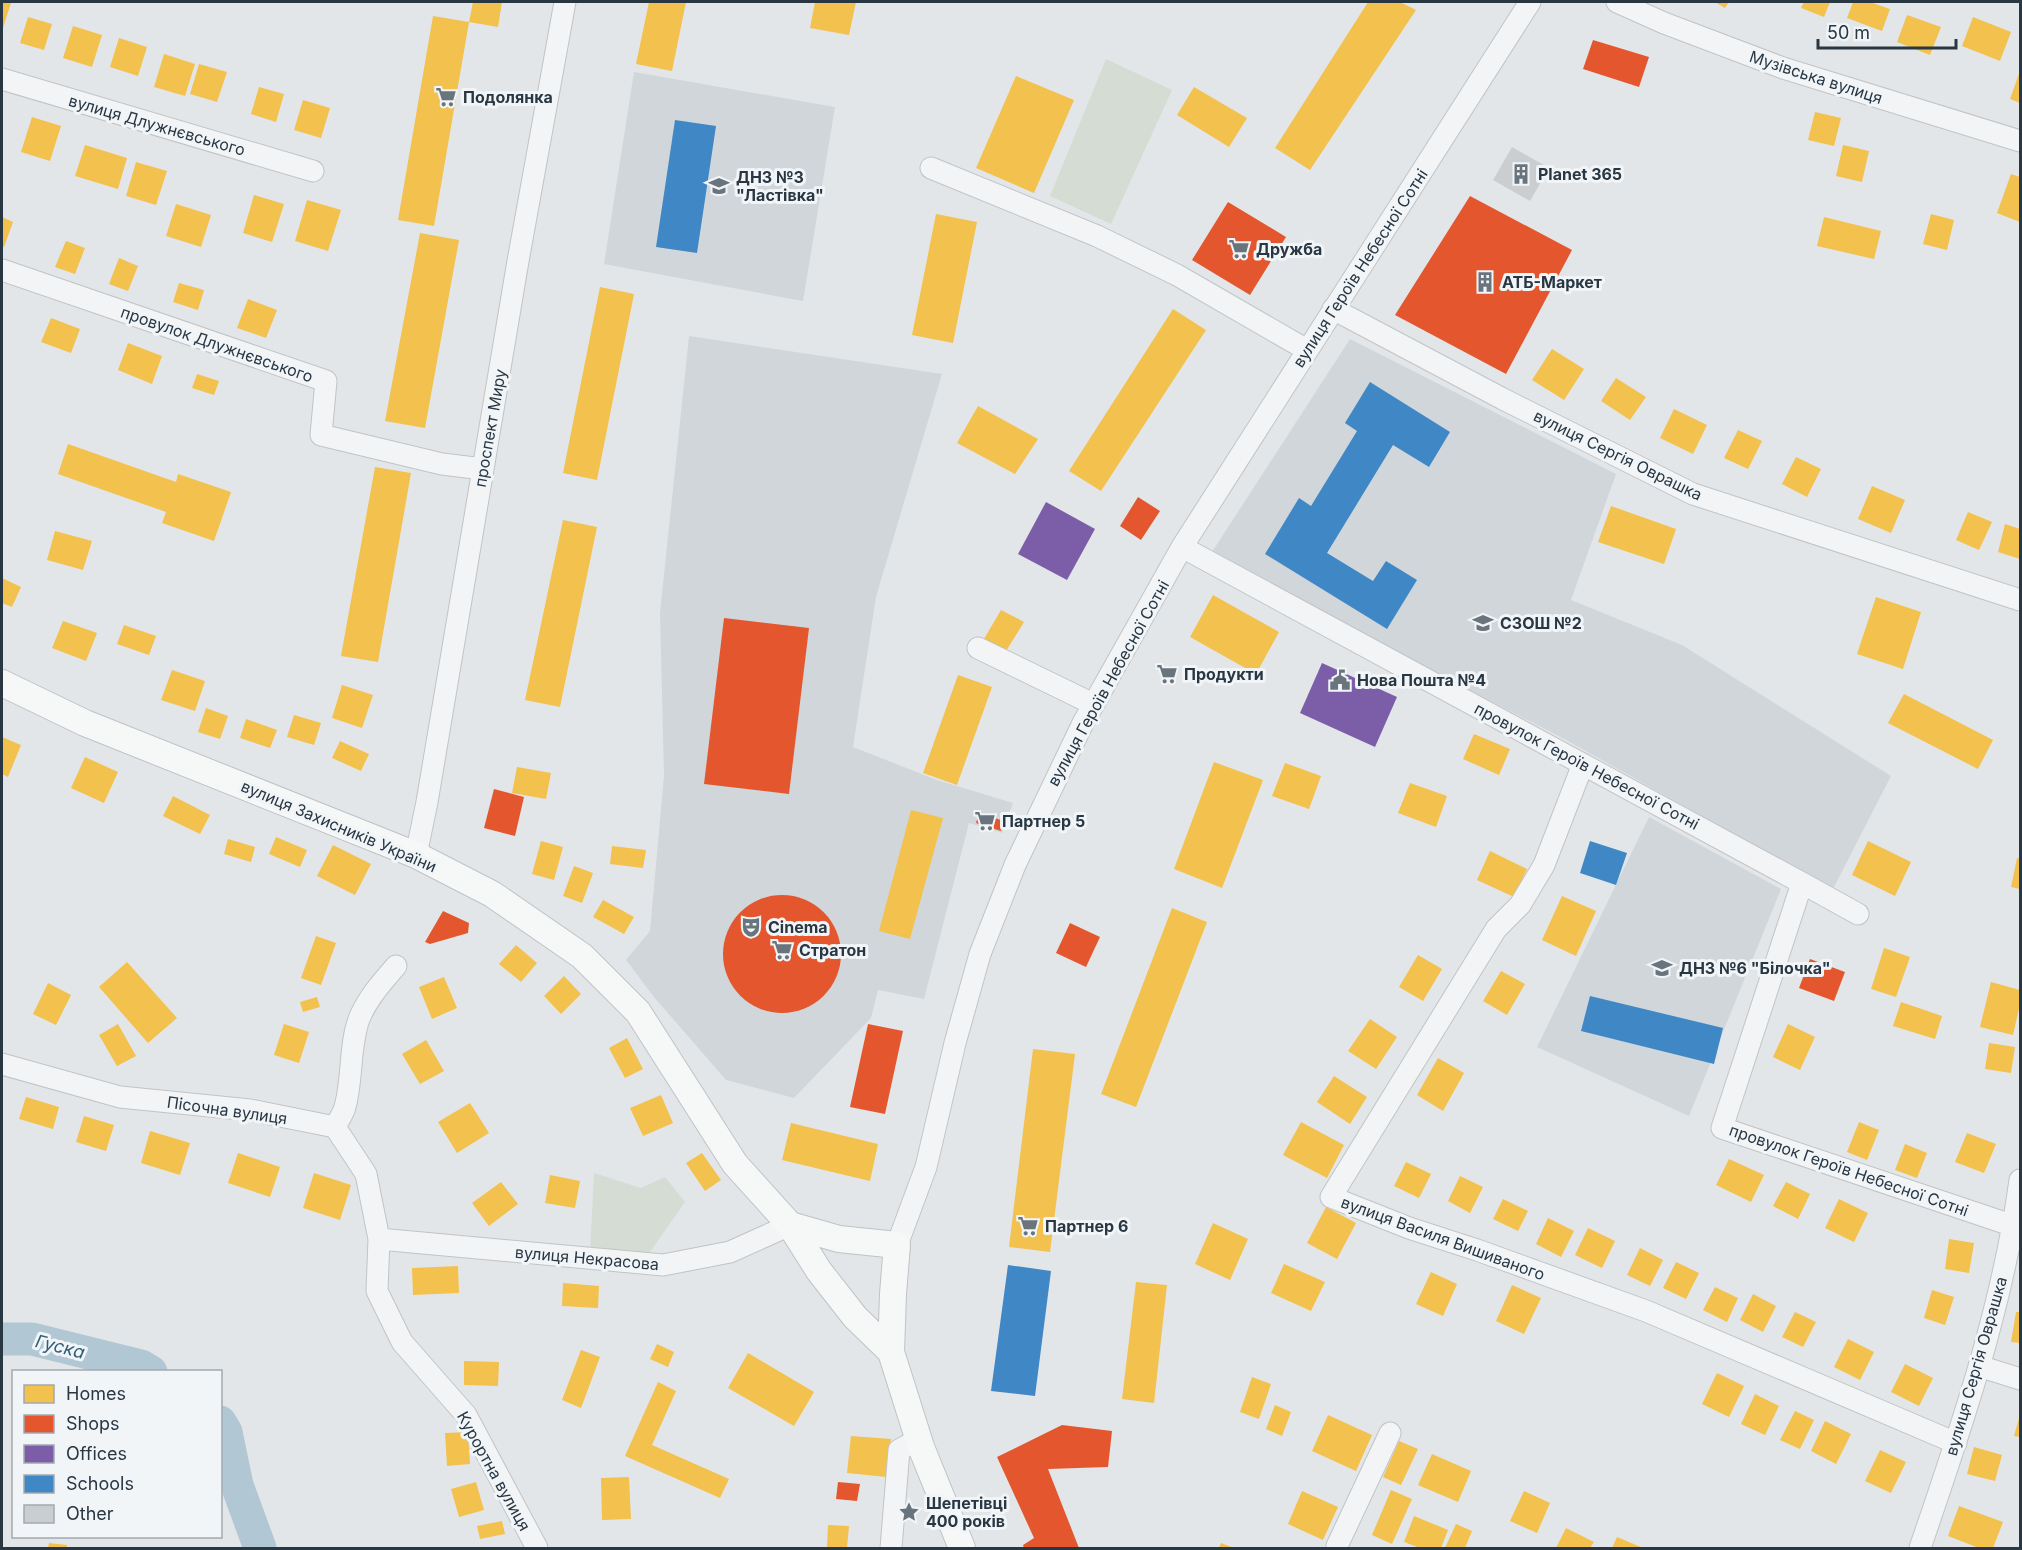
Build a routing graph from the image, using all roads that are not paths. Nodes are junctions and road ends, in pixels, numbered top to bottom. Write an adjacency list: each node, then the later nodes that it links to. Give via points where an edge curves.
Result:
1 (565, 2): 11 (street, проспект Миру)
2 (1530, 2): 9 (street, вулиця Героїв Небесної Сотні)
3 (1617, 2): 5 (street, Музівська вулиця, via 1783,68)
4 (2, 79): 7 (street, вулиця Длужнєвського)
5 (2020, 141)
6 (931, 168): 10 (street, via 1097,236 1177,275)
7 (313, 171)
8 (2, 270): 11 (street, провулок Длужнєвського, via 326,381 321,435 442,464)
9 (1334, 309): 10 (street, вулиця Героїв Небесної Сотні); 13 (street, вулиця Сергія Оврашка, via 1693,494)
10 (1307, 350): 12 (street, вулиця Героїв Небесної Сотні)
11 (483, 469): 18 (street, проспект Миру)
12 (1182, 547): 16 (street, вулиця Героїв Небесної Сотні); 17 (street, провулок Героїв Небесної Сотні)
13 (2020, 600)
14 (978, 648): 16 (street)
15 (2, 683): 18 (main road, вулиця Захисників України, via 85,723)
16 (1093, 704): 28 (street, вулиця Героїв Небесної Сотні, via 1047,794 980,954 954,1043 926,1167)
17 (1583, 764): 19 (street, провулок Героїв Небесної Сотні); 34 (street, вулиця Василя Вишиваного, via 1544,865 1520,905 1496,929 1331,1197 1646,1311)
18 (416, 855): 25 (main road, вулиця Захисників України, via 492,894 582,956 638,1012 735,1164)
19 (1802, 883): 20 (street, провулок Героїв Небесної Сотні); 26 (street, провулок Героїв Небесної Сотні, via 1722,1128)
20 (1858, 914)
21 (396, 966): 23 (street, via 375,990 359,1019 345,1108)
22 (2, 1064): 23 (street, Пісочна вулиця, via 120,1097 250,1110)
23 (335, 1127): 27 (street, via 366,1174)
24 (2020, 1180): 26 (street, вулиця Сергія Оврашка)
25 (789, 1225): 27 (street, вулиця Некрасова, via 730,1252 663,1265); 28 (main road, via 839,1239); 29 (main road, вулиця Захисників України, via 855,1317)
26 (2014, 1226): 30 (street, вулиця Сергія Оврашка)
27 (379, 1239): 35 (street, Курортна вулиця, via 376,1292 402,1342 466,1415)
28 (897, 1245): 29 (main road, вулиця Героїв Небесної Сотні)
29 (891, 1352): 33 (main road, вулиця Героїв Небесної Сотні)
30 (1979, 1366): 31 (street); 34 (street, вулиця Сергія Оврашка)
31 (2020, 1379)
32 (1390, 1433): 38 (street)
33 (918, 1439): 36 (street, via 899,1450); 37 (main road, вулиця Героїв Небесної Сотні)
34 (1956, 1443): 39 (street, вулиця Сергія Оврашка)
35 (537, 1548)
36 (891, 1548)
37 (962, 1548)
38 (1338, 1548)
39 (1920, 1548)

